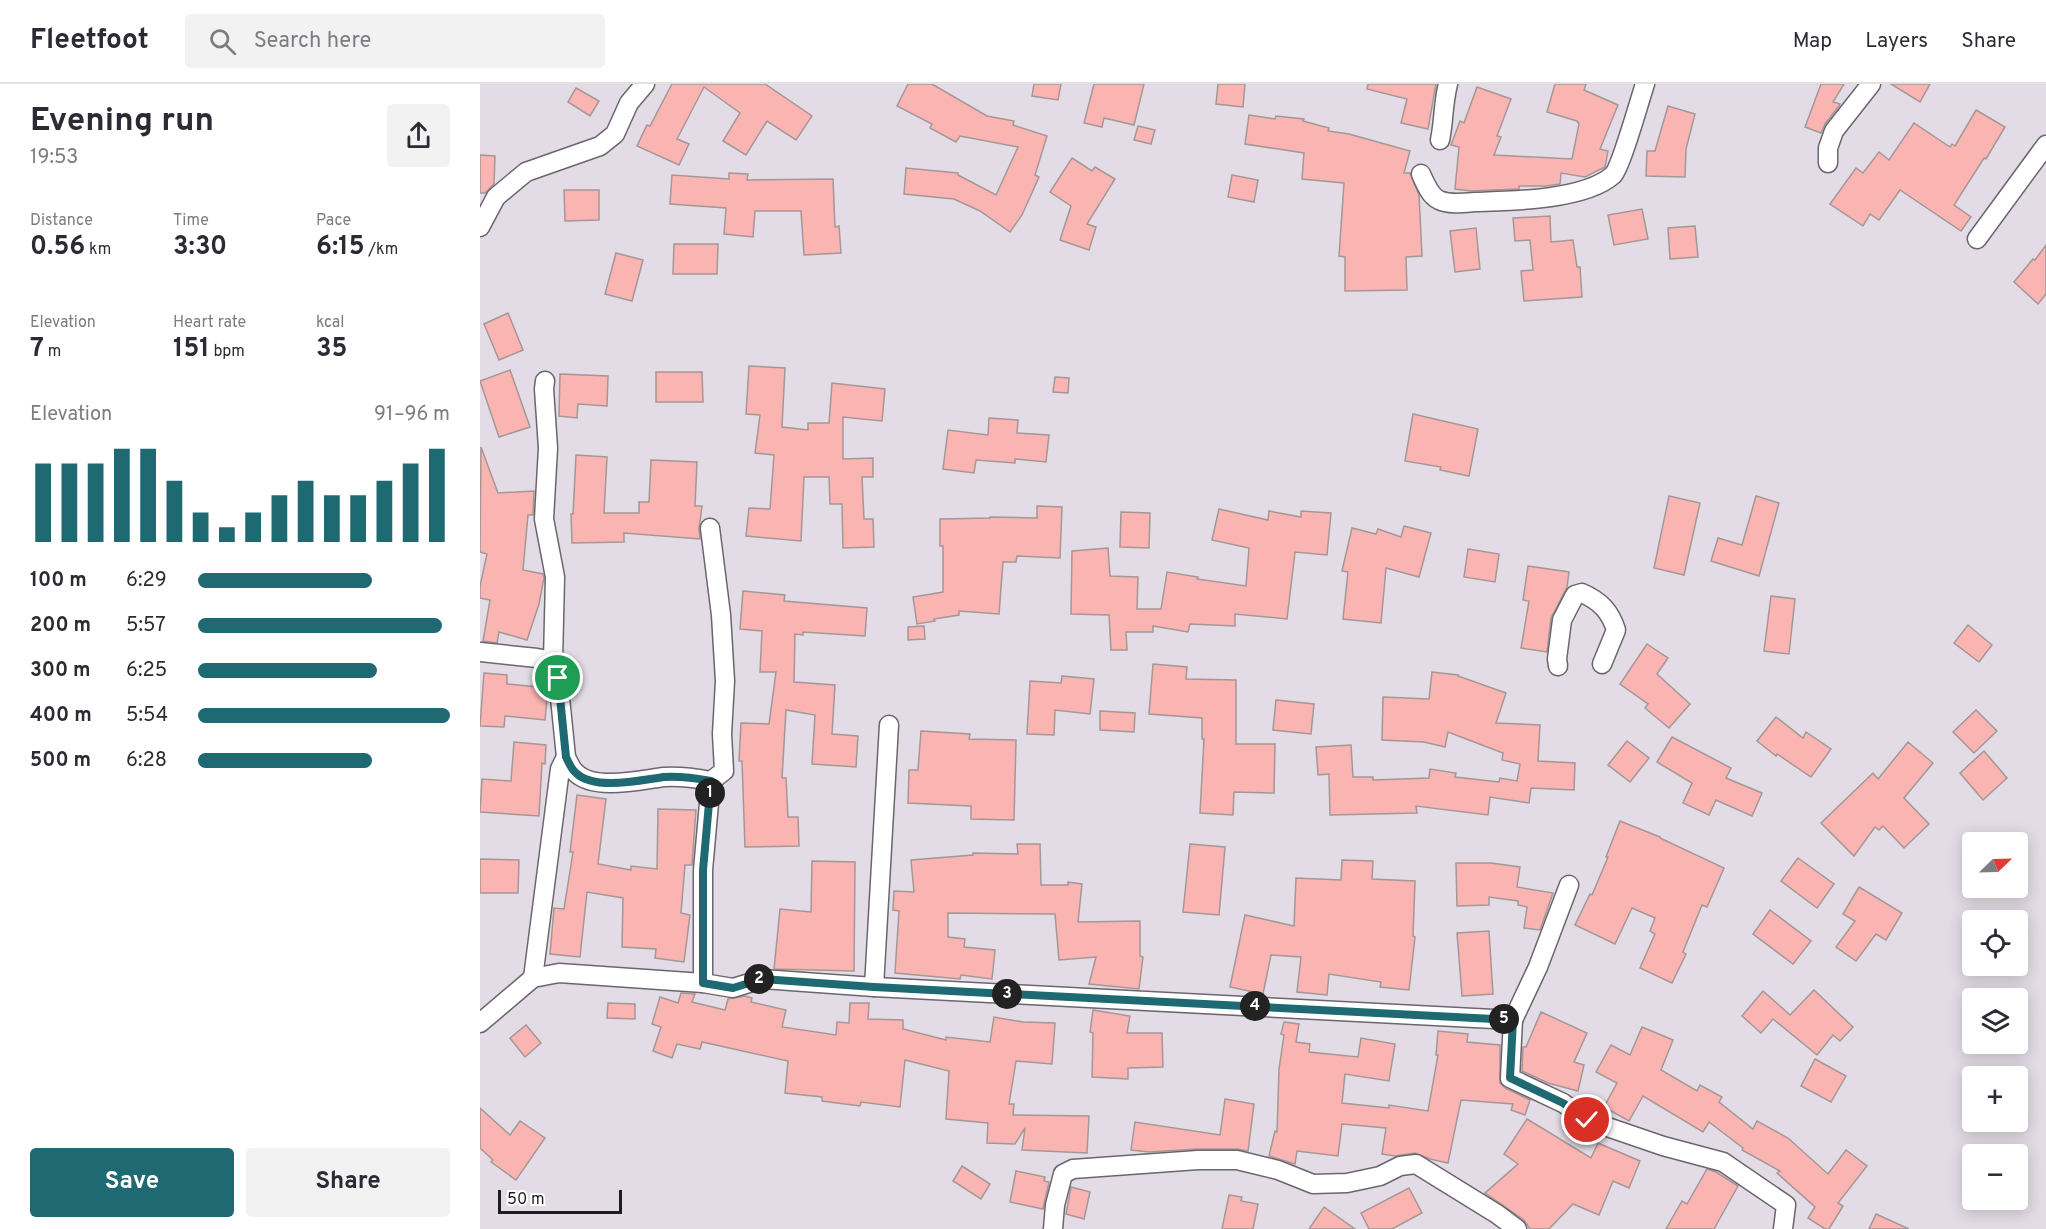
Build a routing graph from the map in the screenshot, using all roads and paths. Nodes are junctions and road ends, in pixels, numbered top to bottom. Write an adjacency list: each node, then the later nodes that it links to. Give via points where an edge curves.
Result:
1 (645, 84): 9 (street, via 629,103 615,134 600,146 526,172 496,197)
2 (1448, 84): 5 (street)
3 (1645, 84): 8 (street, via 1615,173 1602,183 1578,192 1521,201 1449,203 1438,200)
4 (1870, 84): 7 (street, via 1834,130)
5 (1440, 140)
6 (2046, 145): 10 (street)
7 (1828, 163)
8 (1421, 174)
9 (480, 227)
10 (1977, 239)
11 (545, 381): 14 (street, via 548,448 544,519 555,577)
12 (710, 528): 19 (street, via 725,681 724,771)
13 (480, 652): 14 (street)
14 (553, 662): 18 (street)
15 (1602, 664): 16 (street, via 1616,630 1600,602 1582,593 1575,595 1562,620)
16 (1558, 666)
17 (889, 724): 23 (street)
18 (566, 757): 19 (street, via 571,769 588,780 621,784 688,777); 21 (street, via 560,769)
19 (711, 781): 22 (street, via 703,870)
20 (1569, 885): 24 (street)
21 (533, 978): 22 (street, via 559,973); 25 (street)
22 (703, 983): 23 (street, via 733,988 762,979)
23 (874, 987): 24 (street)
24 (1513, 1020): 28 (street, via 1510,1078 1563,1103 1587,1120 1723,1162 1786,1205)
25 (480, 1023)
26 (1053, 1229): 27 (street, via 1058,1188 1063,1174 1073,1169 1198,1160 1237,1161 1278,1170 1313,1184 1347,1183 1416,1164)
27 (1517, 1229)
28 (1783, 1229)

